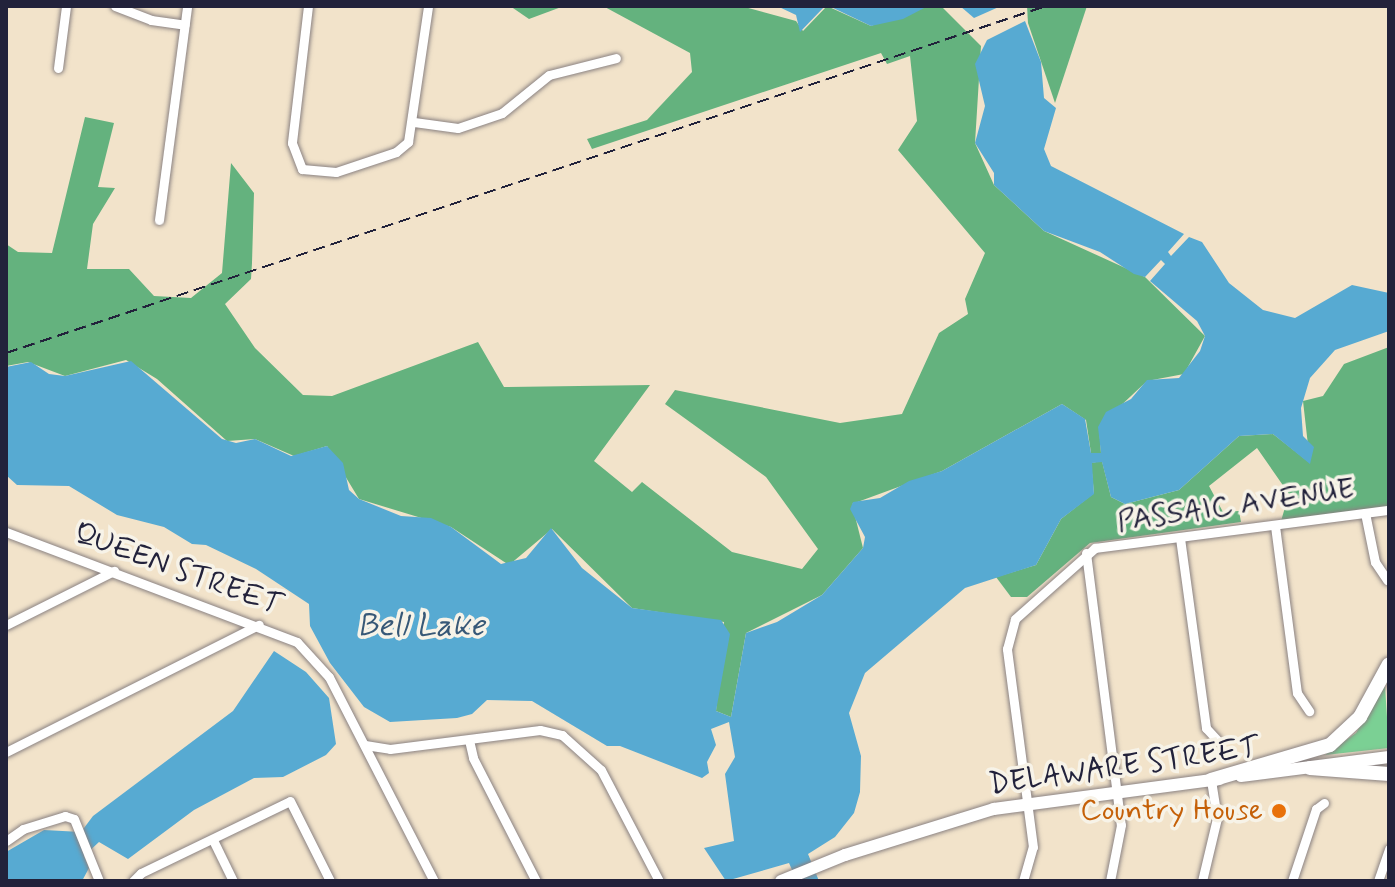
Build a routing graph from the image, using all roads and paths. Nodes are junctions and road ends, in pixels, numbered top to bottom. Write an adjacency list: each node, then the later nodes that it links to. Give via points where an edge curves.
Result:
1 (66, 6): 8 (street)
2 (115, 6): 6 (street)
3 (187, 6): 6 (street)
4 (308, 6): 9 (street, via 292,143 302,169 336,172 396,152 408,142)
5 (428, 6): 9 (street)
6 (185, 25): 10 (street)
7 (616, 58): 9 (street, via 549,75 502,113 458,128)
8 (58, 68)
9 (414, 122)
10 (159, 220)
11 (1389, 510): 12 (street, PASSAIC AVENUE)
12 (1365, 513): 13 (street, PASSAIC AVENUE); 18 (street, via 1375,562)
13 (1275, 526): 15 (street, PASSAIC AVENUE); 22 (street, via 1297,693)
14 (6, 532): 17 (street, QUEEN STREET)
15 (1180, 538): 16 (street, PASSAIC AVENUE); 24 (street, via 1206,728)
16 (1086, 553): 31 (street, PASSAIC AVENUE); 33 (street, via 1015,619 1006,639)
17 (114, 571): 19 (street); 20 (street, QUEEN STREET)
18 (1387, 580)
19 (6, 625)
20 (259, 625): 25 (street, QUEEN STREET, via 279,631 309,652 326,672); 26 (street)
21 (1389, 664): 30 (highway, via 1360,717 1330,745)
22 (1309, 711)
23 (469, 740): 25 (street, via 390,749); 43 (street, via 473,758); 44 (street, via 540,730 562,735 601,770)
24 (1217, 740)
25 (365, 745): 42 (street, QUEEN STREET)
26 (6, 752)
27 (1389, 757): 28 (main road, DELAWARE STREET)
28 (1310, 768): 29 (highway); 30 (main road, DELAWARE STREET)
29 (1389, 774)
30 (1211, 780): 31 (main road, DELAWARE STREET); 47 (street, via 1217,818)
31 (1117, 792): 33 (main road, DELAWARE STREET); 46 (street, PASSAIC AVENUE, via 1120,838)
32 (1324, 803): 48 (street, via 1316,809)
33 (1029, 804): 38 (main road, DELAWARE STREET, via 956,819); 45 (street, via 1033,847)
34 (213, 840): 39 (street); 40 (street); 41 (street, via 290,801)
35 (6, 841): 37 (street, via 23,829 65,816 75,824)
36 (1389, 849): 49 (street)
37 (98, 877)
38 (785, 879)
39 (133, 881)
40 (233, 881)
41 (330, 881)
42 (434, 881)
43 (536, 881)
44 (659, 881)
45 (1023, 881)
46 (1110, 881)
47 (1202, 881)
48 (1292, 881)
49 (1378, 881)

